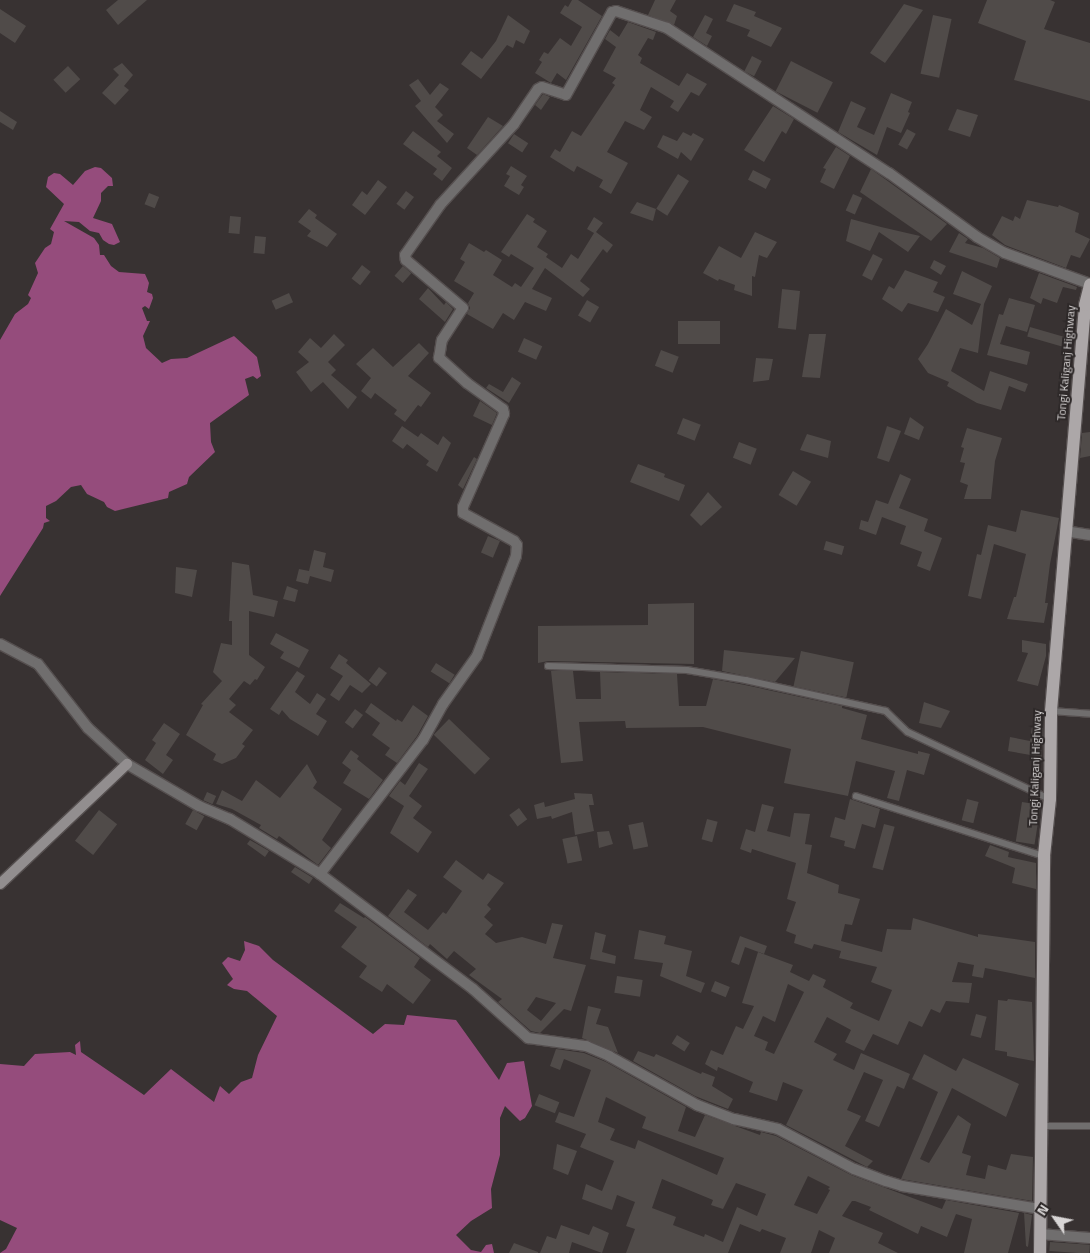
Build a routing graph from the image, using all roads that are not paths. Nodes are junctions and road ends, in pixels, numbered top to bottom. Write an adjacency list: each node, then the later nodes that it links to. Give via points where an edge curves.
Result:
1 (1090, 285): 2 (main road, Tongi Kaliganj Highway, via 1085,305); 12 (street, via 1005,253 667,28 612,12 566,95 542,87 538,89 514,124 440,205 405,255 406,260 463,308 442,340 438,358 466,384 503,409 504,414 463,513 514,541 516,556 477,656 443,704 423,740)
2 (1065, 531): 3 (street); 6 (main road, Tongi Kaliganj Highway)
3 (1090, 535)
4 (0, 644): 8 (street, via 38,664 88,728)
5 (548, 666): 10 (lane, via 687,670 886,711 908,732)
6 (1051, 710): 7 (lane); 10 (main road, Tongi Kaliganj Highway)
7 (1090, 714)
8 (127, 764): 12 (street); 13 (street)
9 (856, 796): 11 (lane)
10 (1050, 799): 11 (main road, Tongi Kaliganj Highway)
11 (1044, 856): 14 (main road, Tongi Kaliganj Highway)
12 (320, 874): 16 (street, via 473,989 528,1038 586,1046 697,1105 734,1119 778,1129 854,1169 886,1181)
13 (0, 884)
14 (1041, 1126): 15 (lane); 16 (main road, Tongi Kaliganj Highway)
15 (1090, 1126)
16 (1039, 1210): 17 (main road, Tongi Kaliganj Highway)
17 (1040, 1234): 18 (street); 19 (main road, Tongi Kaliganj Highway)
18 (1090, 1238)
19 (1040, 1253)

